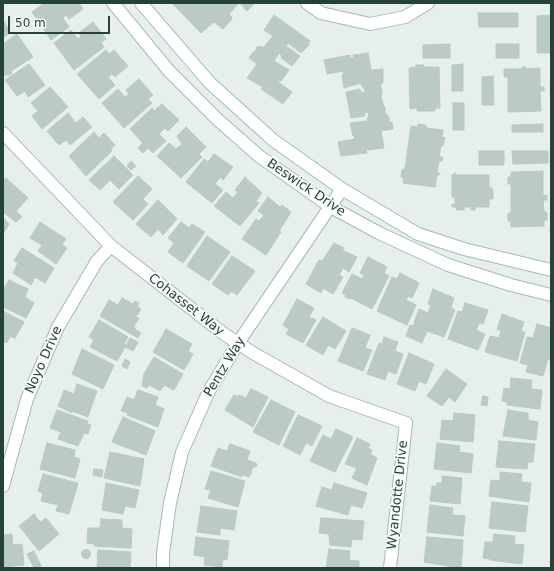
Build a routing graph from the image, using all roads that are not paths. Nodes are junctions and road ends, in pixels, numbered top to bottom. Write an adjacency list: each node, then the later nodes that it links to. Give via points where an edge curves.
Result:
1 (113, 3): 7 (street, Beswick Drive, via 169,71 217,118 259,156)
2 (141, 3): 6 (street, Beswick Drive, via 210,83 273,140)
3 (306, 3): 4 (street, via 322,13 370,24 405,17)
4 (428, 3)
5 (3, 133): 8 (street, Cohasset Way)
6 (342, 189): 7 (street, Pentz Way); 9 (street, Beswick Drive, via 418,234)
7 (331, 207): 10 (street, Beswick Drive, via 448,265); 11 (street, Pentz Way)
8 (111, 246): 11 (street, Cohasset Way); 13 (street, Noyo Drive, via 97,260 58,327 27,399)
9 (551, 270)
10 (551, 295)
11 (238, 343): 12 (street, Cohasset Way, via 329,396); 14 (street, Pentz Way, via 209,391 182,452 170,504)
12 (406, 423): 15 (street, Wyandotte Drive)
13 (3, 486)
14 (163, 568)
15 (390, 568)

